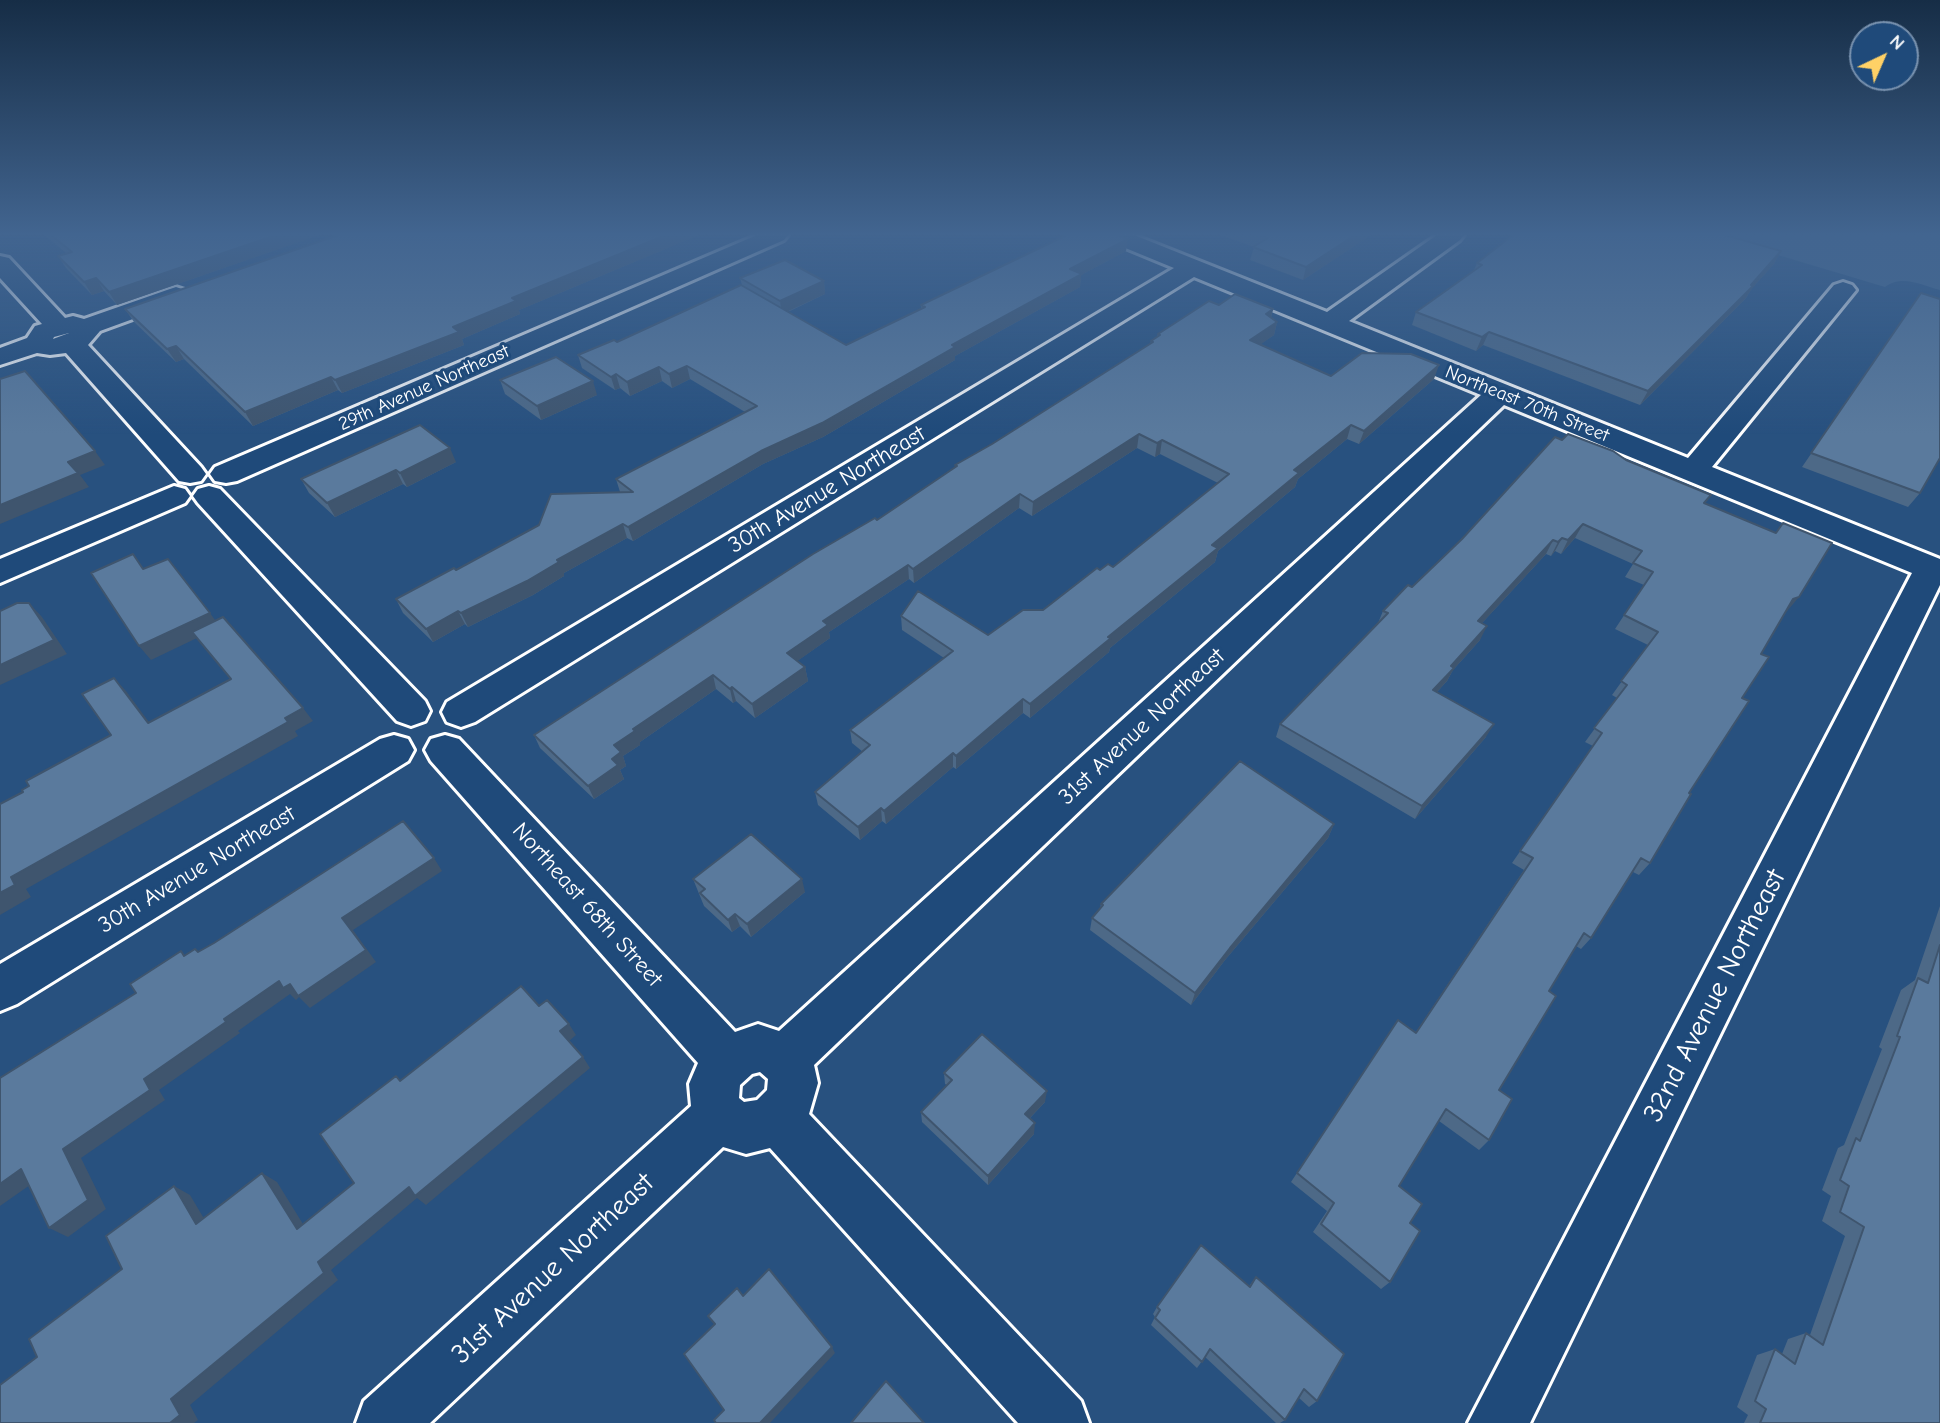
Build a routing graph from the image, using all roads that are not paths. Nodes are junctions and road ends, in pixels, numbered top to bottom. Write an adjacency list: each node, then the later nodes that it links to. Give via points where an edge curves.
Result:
1 (34, 301): 9 (street)
2 (159, 301): 9 (street)
3 (623, 301): 13 (street, 29th Avenue Northeast)
4 (1138, 301): 17 (street, 30th Avenue Northeast)
5 (1277, 301): 8 (street, Northeast 70th Street)
6 (1359, 301): 8 (street)
7 (1834, 301): 12 (street)
8 (1329, 323): 11 (street, Northeast 70th Street)
9 (63, 335): 10 (street); 13 (street)
10 (0, 357)
11 (1500, 393): 12 (street, Northeast 70th Street); 21 (street, 31st Avenue Northeast)
12 (1692, 472): 14 (street, Northeast 70th Street)
13 (200, 485): 15 (street, 29th Avenue Northeast); 16 (street)
14 (1936, 571): 26 (street, 32nd Avenue Northeast)
15 (0, 572)
16 (411, 711): 17 (street, via 436,703 448,705); 18 (street, via 391,733)
17 (453, 731): 18 (street, via 419,758); 20 (street, Northeast 68th Street)
18 (394, 750): 19 (street, 30th Avenue Northeast)
19 (0, 989)
20 (728, 1060): 21 (street, via 758,1048 771,1050); 22 (street, via 714,1080 712,1094)
21 (784, 1060): 23 (street, via 793,1076 793,1088 790,1101)
22 (719, 1115): 23 (street, via 746,1128 760,1127); 24 (street, 31st Avenue Northeast)
23 (777, 1117): 25 (street)
24 (386, 1423)
25 (1059, 1423)
26 (1498, 1423)

